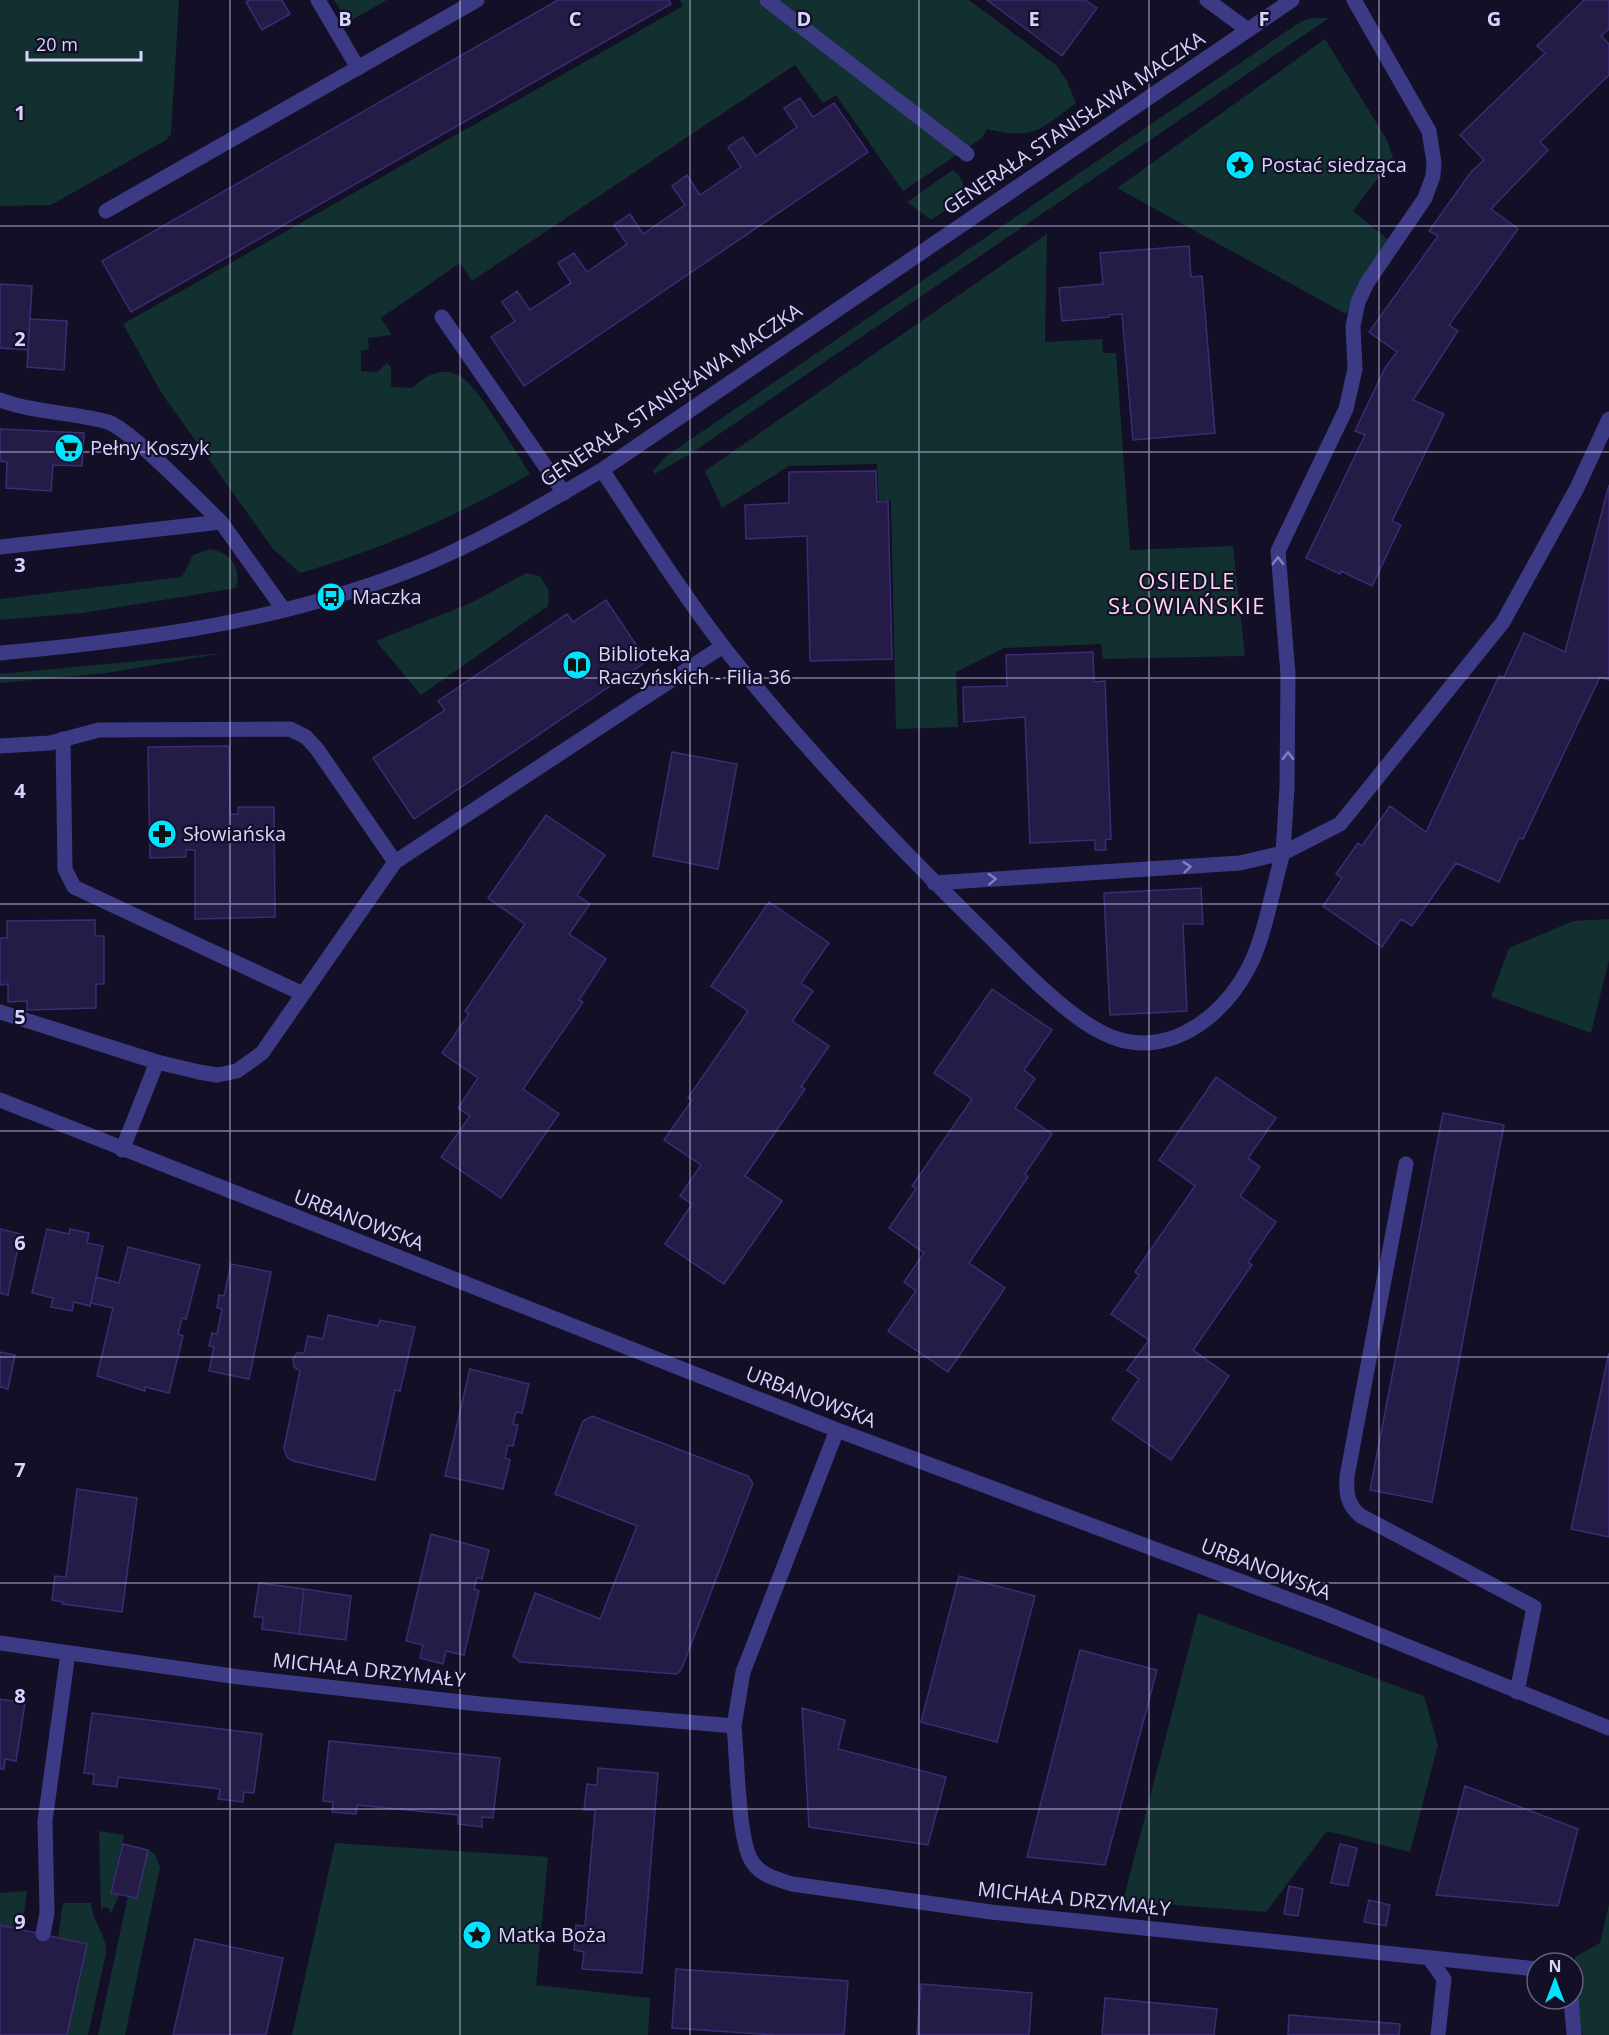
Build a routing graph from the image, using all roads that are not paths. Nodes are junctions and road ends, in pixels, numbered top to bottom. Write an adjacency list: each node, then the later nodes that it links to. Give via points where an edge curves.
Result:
1 (318, 0): 8 (street)
2 (477, 0): 8 (street)
3 (767, 0): 9 (street)
4 (1208, 0): 7 (street)
5 (1292, 0): 7 (street, GENERAŁA STANISŁAWA MACZKA)
6 (1354, 0): 23 (street, one-way to 6, via 1288,674 1278,551 1346,409 1355,369 1353,326 1359,302 1367,283 1425,198 1433,176 1429,131)
7 (1248, 30): 14 (street, GENERAŁA STANISŁAWA MACZKA)
8 (357, 68): 10 (street)
9 (967, 154)
10 (106, 211)
11 (442, 317): 15 (street)
12 (0, 400): 16 (street, via 47,413 110,422)
13 (1609, 419): 23 (street, via 1578,488 1497,630 1340,824)
14 (602, 470): 15 (street, GENERAŁA STANISŁAWA MACZKA); 19 (street)
15 (564, 493): 18 (street, GENERAŁA STANISŁAWA MACZKA, via 422,566)
16 (220, 522): 17 (street); 18 (street)
17 (0, 548)
18 (284, 610): 20 (street, GENERAŁA STANISŁAWA MACZKA, via 184,631)
19 (723, 646): 24 (street); 25 (street, via 771,706)
20 (0, 653)
21 (63, 740): 22 (street); 24 (street, via 99,730 290,729 306,737 317,749); 26 (street, via 65,869 74,887)
22 (0, 746)
23 (1283, 853): 25 (street, one-way to 23, via 1240,863); 25 (street, via 1259,942 1234,990 1212,1016 1191,1030 1145,1043 1122,1041 1101,1033 1075,1014)
24 (395, 862): 26 (street)
25 (934, 883)
26 (303, 994): 28 (street, via 262,1053 237,1071 217,1075)
27 (0, 1012): 28 (street)
28 (158, 1062): 30 (street)
29 (0, 1101): 30 (street, URBANOWSKA)
30 (122, 1150): 32 (street, URBANOWSKA)
31 (1406, 1164): 35 (street, via 1347,1476 1347,1494 1353,1510 1361,1516 1534,1607)
32 (837, 1430): 35 (street, URBANOWSKA, via 1325,1613); 36 (street, MICHAŁA DRZYMAŁY, via 743,1672)
33 (0, 1643): 34 (street, MICHAŁA DRZYMAŁY)
34 (68, 1653): 36 (street, MICHAŁA DRZYMAŁY, via 468,1703); 38 (street, via 45,1821 47,1913)
35 (1517, 1692): 37 (street, URBANOWSKA)
36 (734, 1726): 39 (street, MICHAŁA DRZYMAŁY, via 744,1837 750,1859 764,1875 792,1884 990,1912)
37 (1609, 1728)
38 (43, 1934)
39 (1428, 1958): 40 (street, MICHAŁA DRZYMAŁY); 42 (street, via 1444,1979)
40 (1525, 1968)
41 (1572, 2011): 43 (street)
42 (1438, 2035)
43 (1574, 2035)

